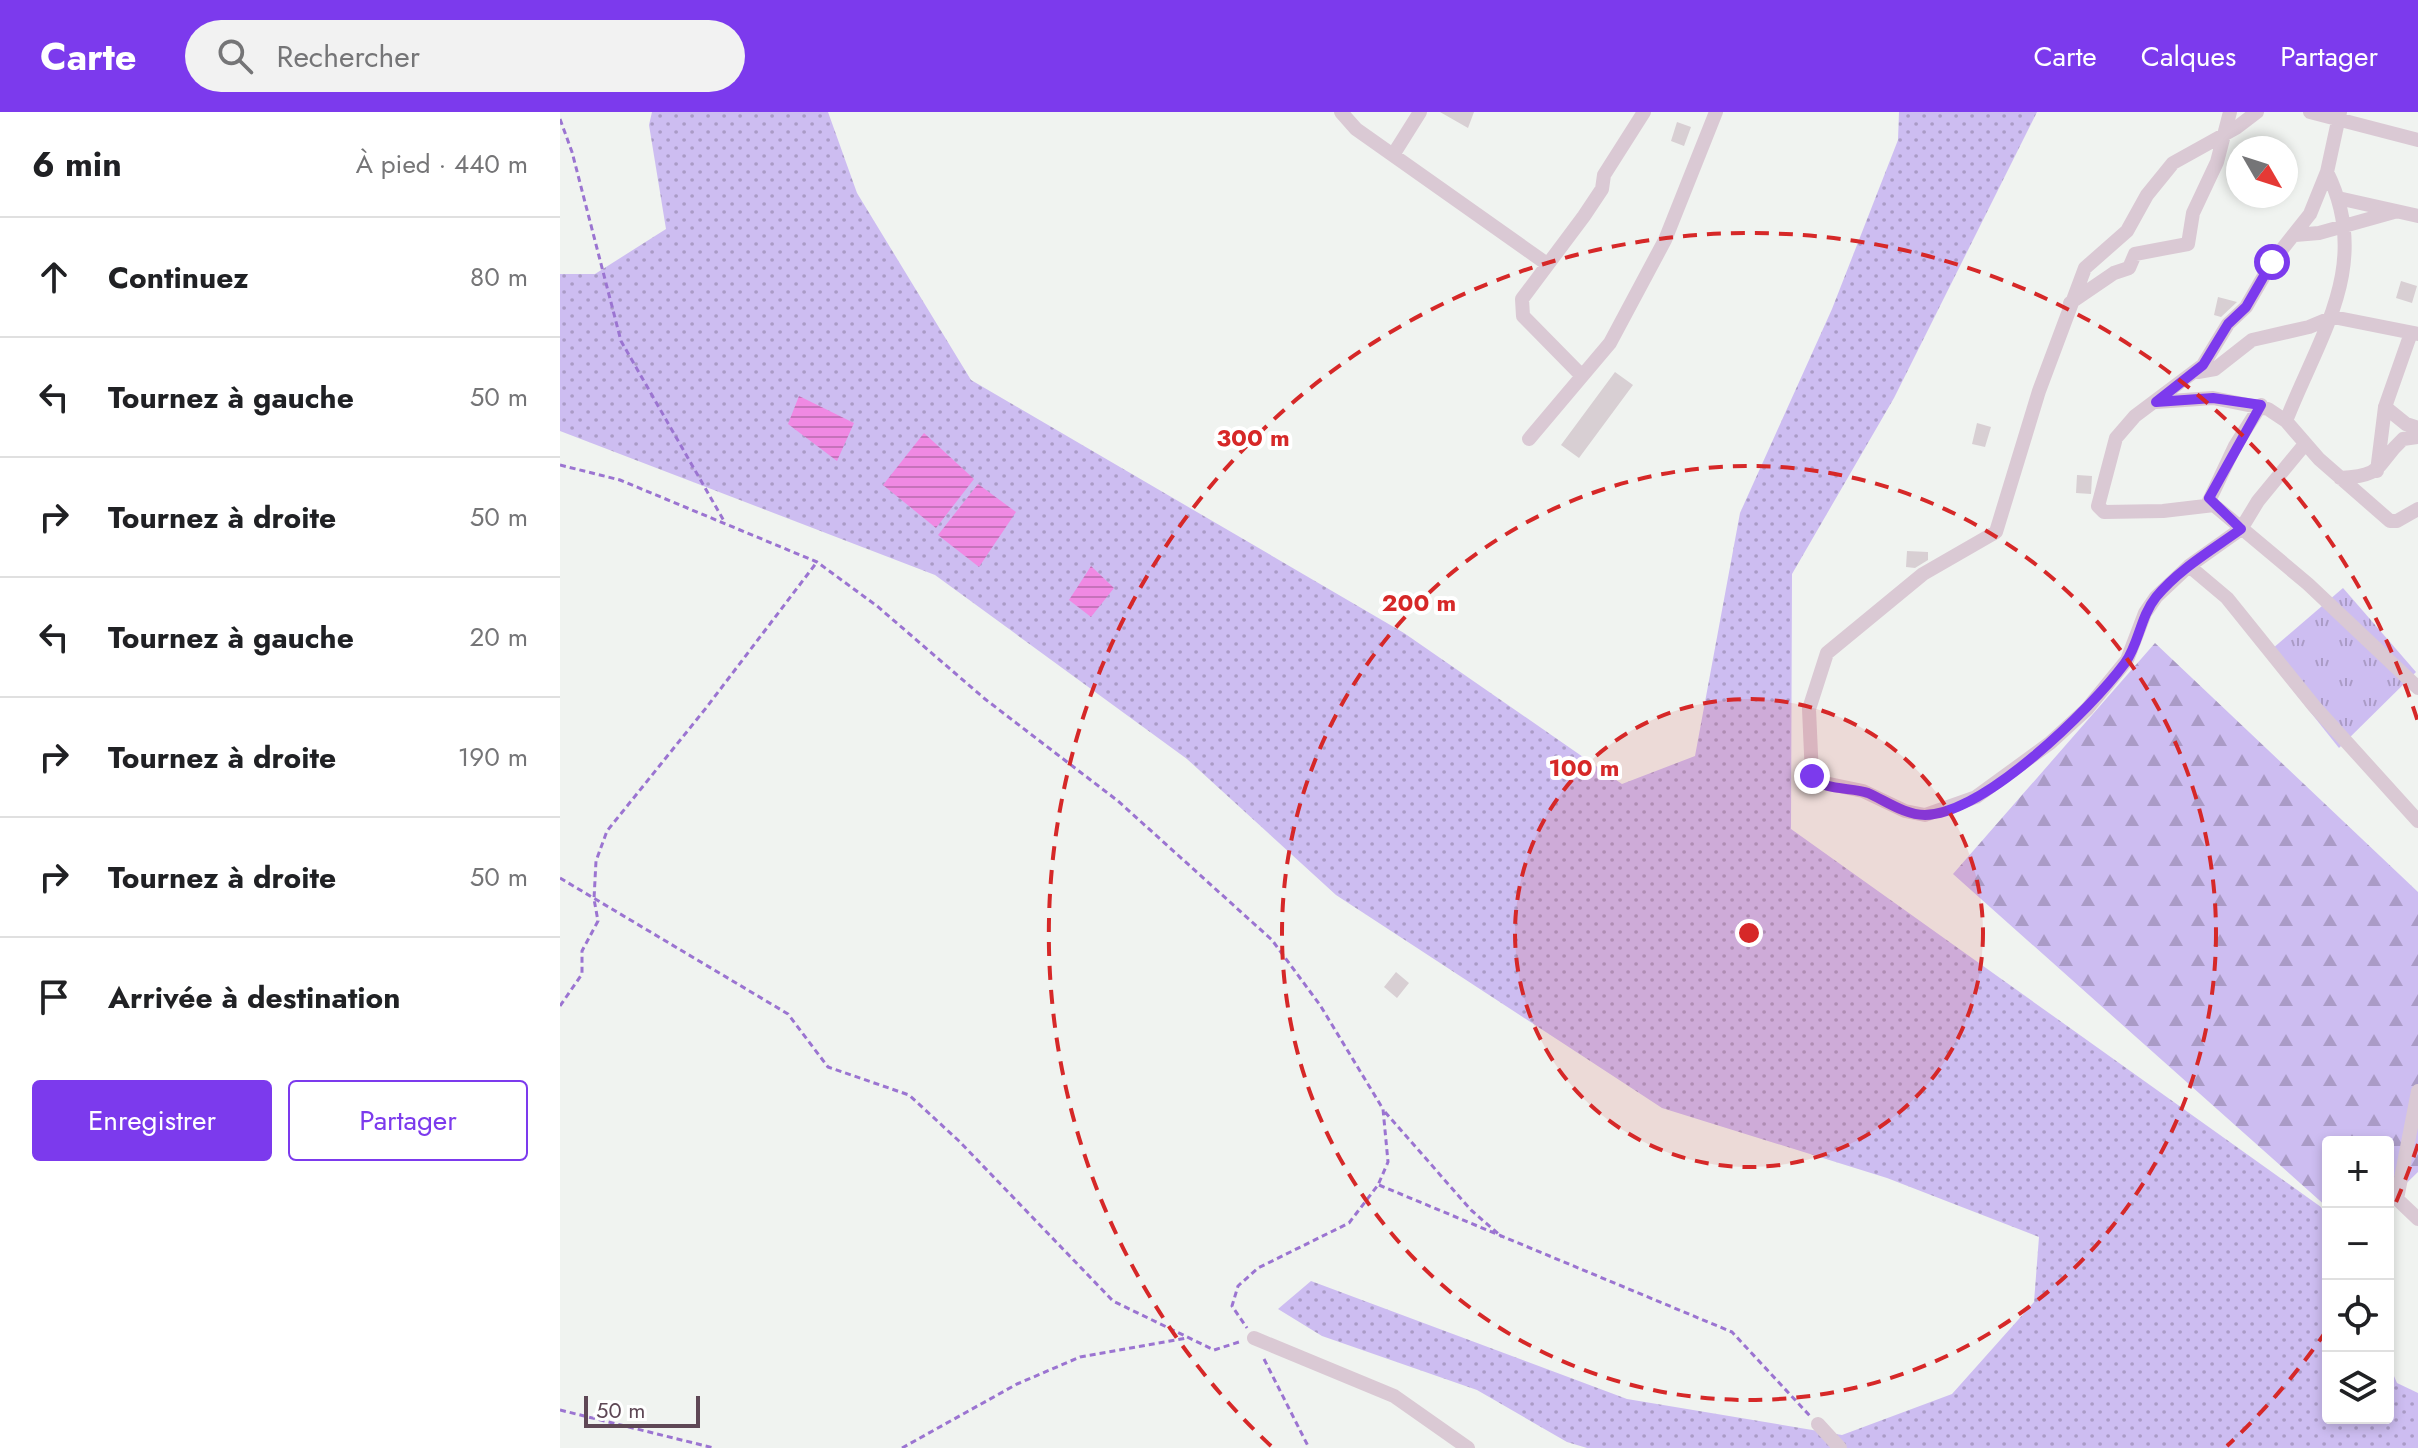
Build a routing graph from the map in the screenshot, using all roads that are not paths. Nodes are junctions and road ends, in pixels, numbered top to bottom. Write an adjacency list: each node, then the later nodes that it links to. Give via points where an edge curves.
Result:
1 (1341, 112): 11 (street)
2 (1420, 112): 11 (street)
3 (1644, 112): 18 (street, via 1604,175 1602,189)
4 (1716, 112): 23 (street, via 1647,277 1610,343)
5 (2230, 112): 9 (street)
6 (2257, 112): 9 (street)
7 (2310, 112): 8 (street)
8 (2339, 116): 10 (street); 12 (street)
9 (2228, 133): 19 (street, via 2165,171 2118,242 2090,261); 19 (street, via 2193,213 2188,244 2135,254 2129,268)
10 (2418, 140)
11 (1393, 155): 18 (street)
12 (2327, 172): 13 (street); 17 (street)
13 (2338, 198): 14 (street); 16 (street)
14 (2394, 212): 15 (street); 16 (street)
15 (2418, 216)
16 (2343, 225): 17 (street); 20 (street, via 2344,279)
17 (2295, 235): 22 (street)
18 (1547, 264): 23 (street, via 1522,299 1523,316)
19 (2070, 303): 37 (street, via 1996,532 1923,574 1827,653 1809,709 1812,776 1821,785 1863,791 1925,815 1976,797 2087,709 2127,660 2156,597)
20 (2333, 317): 21 (street); 22 (street, via 2252,340 2215,369); 27 (street)
21 (2414, 334): 26 (street)
22 (2198, 372): 24 (street)
23 (1582, 376): 30 (street)
24 (2156, 402): 25 (street, via 2213,398); 34 (street, via 2116,438 2100,510)
25 (2261, 405): 27 (street); 34 (street, via 2209,498)
26 (2385, 407): 28 (street); 32 (street)
27 (2286, 421): 31 (street)
28 (2418, 428)
29 (2418, 437): 32 (street, via 2403,439)
30 (1529, 439)
31 (2305, 444): 33 (street); 36 (street)
32 (2377, 471): 33 (street)
33 (2340, 478): 35 (street, via 2390,521)
34 (2214, 505): 36 (street)
35 (2418, 509)
36 (2241, 529): 37 (street); 38 (street)
37 (2189, 566): 39 (street, via 2227,598 2314,706)
38 (2418, 688)
39 (2418, 821)
40 (2418, 1091): 41 (street, via 2397,1199)
41 (2418, 1219)
42 (1254, 1338): 44 (street, via 1394,1396)
43 (1818, 1424): 45 (street)
44 (1468, 1448)
45 (1840, 1448)

